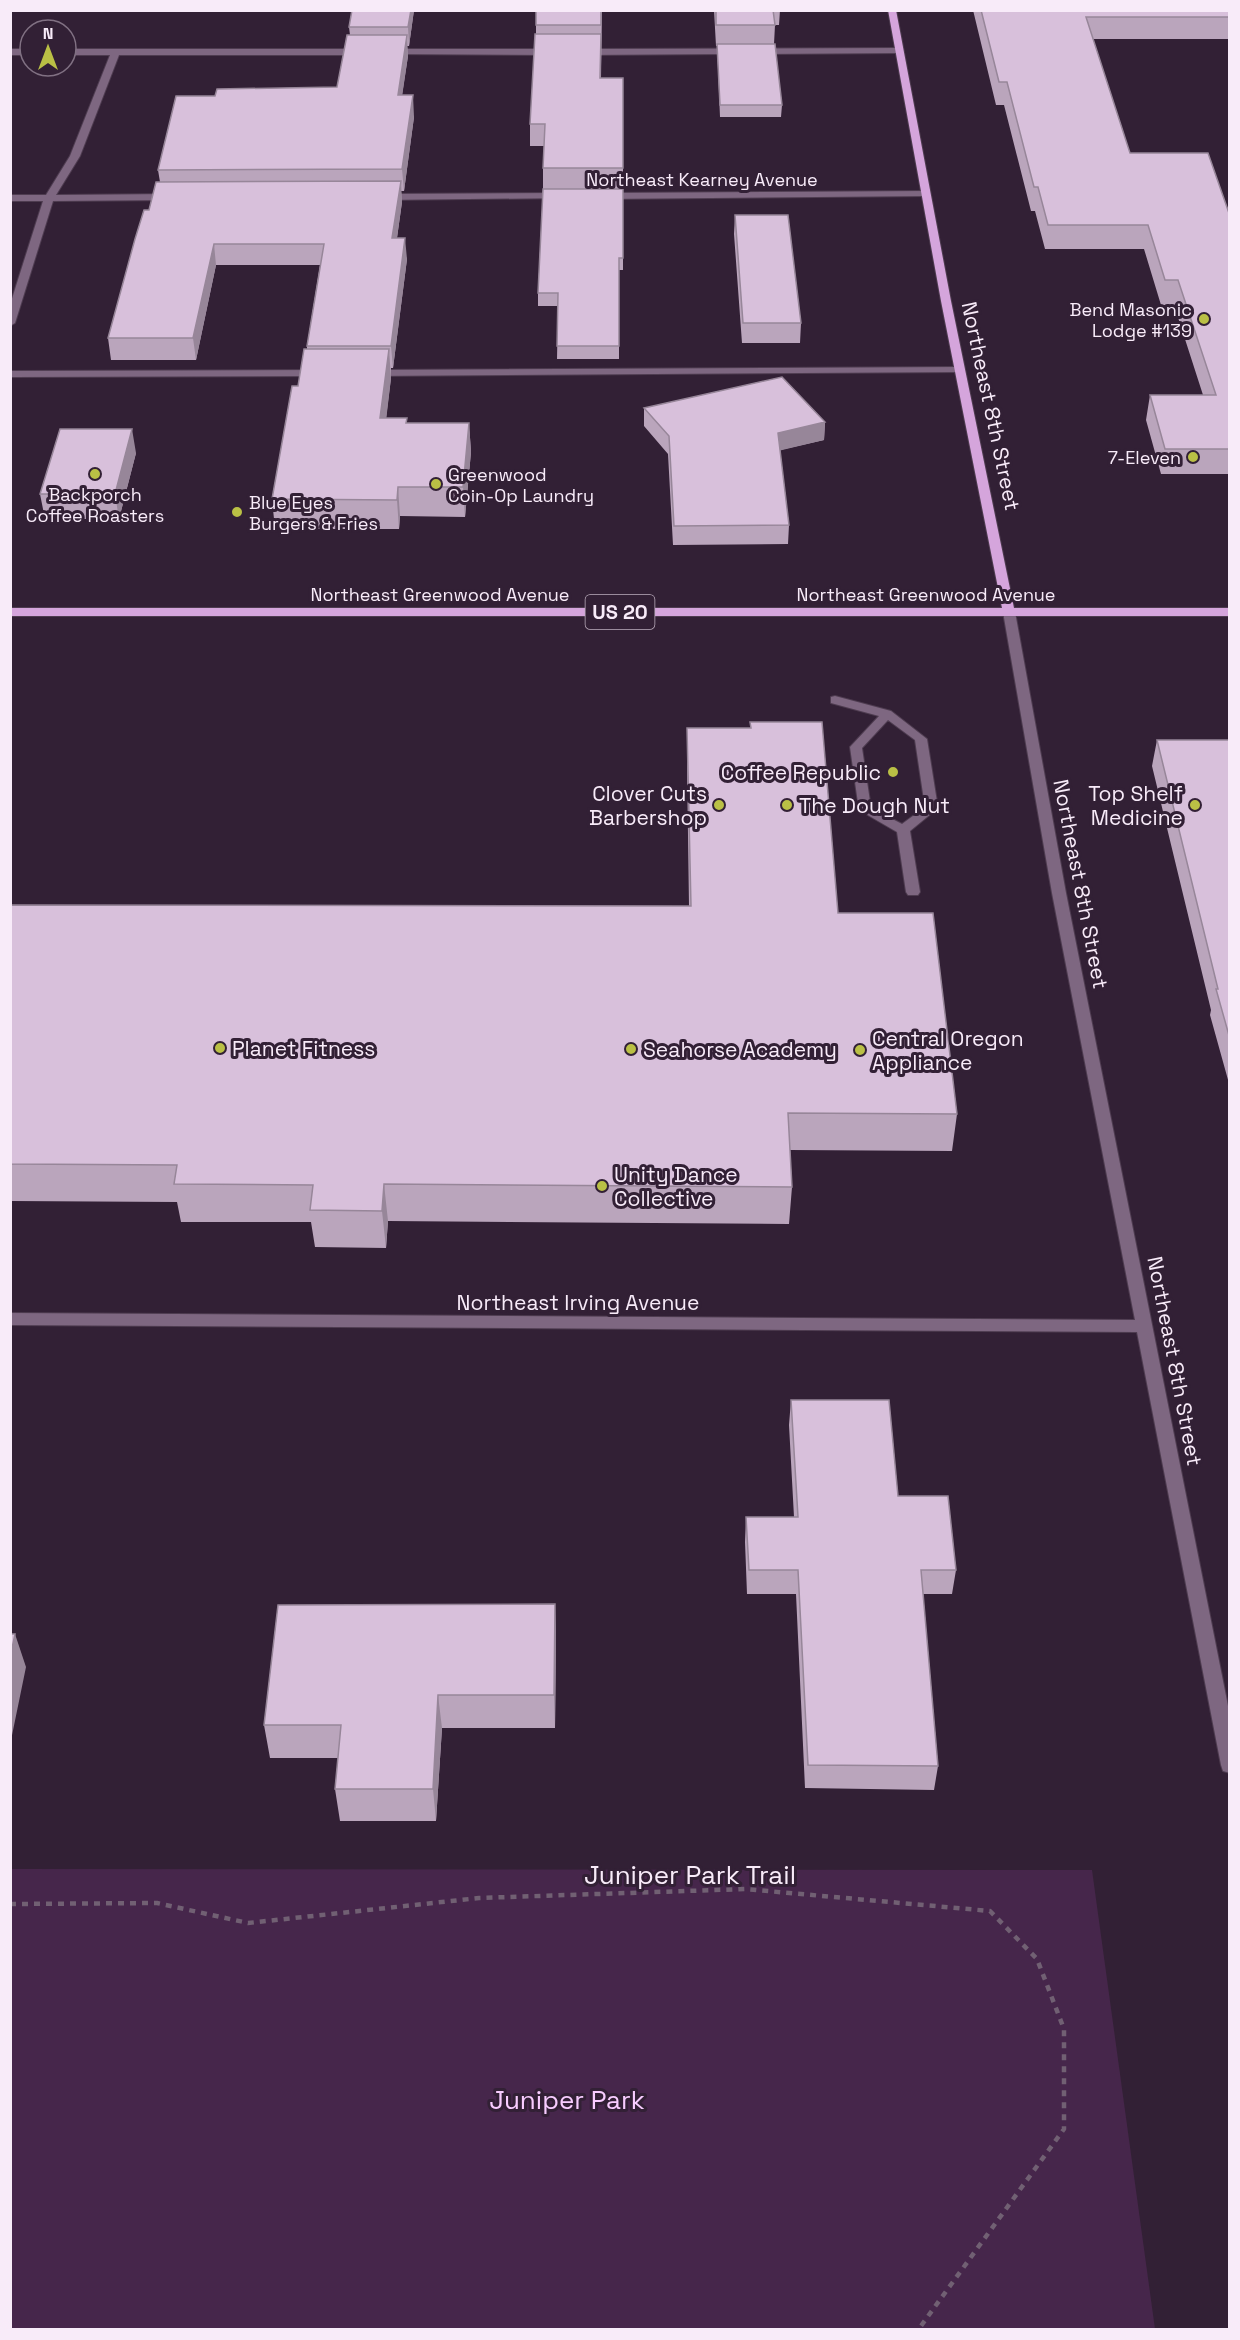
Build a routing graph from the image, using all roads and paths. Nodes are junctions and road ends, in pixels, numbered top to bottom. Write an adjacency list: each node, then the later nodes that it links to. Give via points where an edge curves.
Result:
1 (892, 10): 2 (main road, Northeast 8th Street)
2 (900, 51): 6 (street); 7 (main road, Northeast 8th Street)
3 (78, 52): 4 (street)
4 (115, 52): 5 (street); 13 (street, via 75,156)
5 (558, 52)
6 (570, 52)
7 (926, 194): 10 (street, Northeast Kearney Avenue); 15 (main road, Northeast 8th Street)
8 (371, 196): 9 (street, Northeast Kearney Avenue)
9 (574, 196)
10 (586, 196)
11 (180, 197): 13 (street)
12 (10, 198): 13 (street)
13 (49, 198): 14 (street)
14 (10, 323)
15 (959, 370): 17 (street); 20 (main road, Northeast 8th Street)
16 (330, 373): 18 (street)
17 (353, 373)
18 (10, 374)
19 (10, 612): 20 (main road, Northeast Greenwood Avenue / US 20)
20 (1009, 612): 21 (main road, Northeast Greenwood Avenue / US 20); 27 (street, Northeast 8th Street, via 1059,893)
21 (1230, 612)
22 (835, 700): 23 (street)
23 (887, 714): 24 (street, via 921,739 932,808); 24 (street, via 856,747 865,810)
24 (903, 830): 25 (street)
25 (913, 892)
26 (10, 1319): 27 (street, Northeast Irving Avenue)
27 (1145, 1326): 28 (street, Northeast 8th Street)
28 (1230, 1765)
29 (10, 1904): 30 (path, Juniper Park Trail, via 157,1903 248,1923 479,1898 746,1889 990,1911 1037,1959 1064,2029 1064,2129)
30 (918, 2330)

